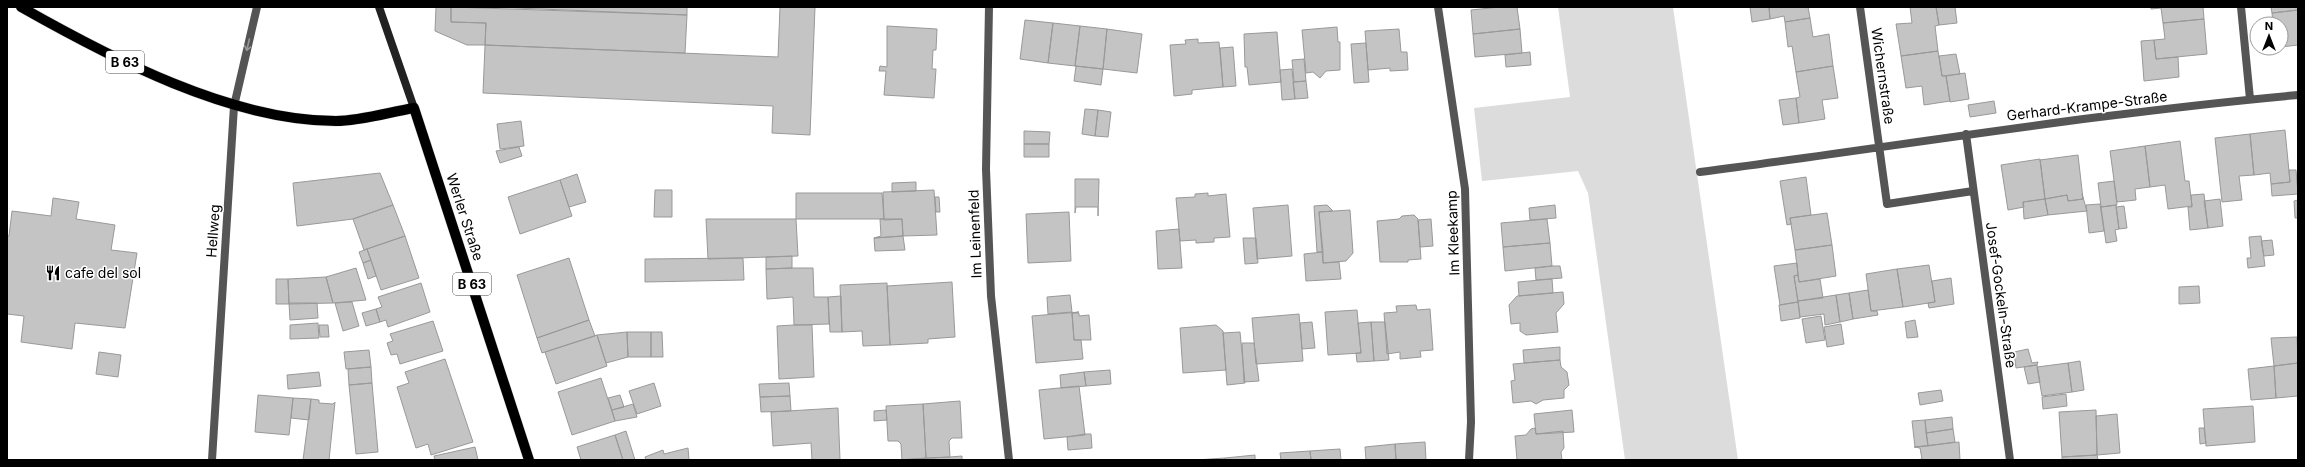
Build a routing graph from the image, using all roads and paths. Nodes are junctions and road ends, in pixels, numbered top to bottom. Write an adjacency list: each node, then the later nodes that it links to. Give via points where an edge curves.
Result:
1 (21, 7): 10 (main road, B 63, via 138,68)
2 (257, 7): 10 (street, Hellweg, one-way to 10)
3 (379, 7): 11 (main road, Werler Straße)
4 (989, 7): 18 (street, Im Leinenfeld, via 986,169 990,275)
5 (1438, 7): 19 (street, Im Kleekamp, via 1465,189 1471,422)
6 (1860, 7): 13 (street, Wichernstraße)
7 (2241, 7): 9 (street)
8 (2298, 95): 9 (street, Gerhard-Krampe-Straße)
9 (2250, 99): 12 (street, Gerhard-Krampe-Straße)
10 (234, 106): 11 (main road, B 63, via 287,118 338,121); 16 (street, Hellweg)
11 (414, 108): 17 (main road, Werler Straße / B 63)
12 (1966, 134): 13 (street, Gerhard-Krampe-Straße); 15 (street, Josef-Gockeln-Straße)
13 (1881, 149): 14 (street, Gerhard-Krampe-Straße); 15 (street, via 1887,204)
14 (1700, 172)
15 (1973, 191): 20 (street, Josef-Gockeln-Straße)
16 (212, 460)
17 (529, 460)
18 (1009, 460)
19 (1469, 460)
20 (2010, 460)

